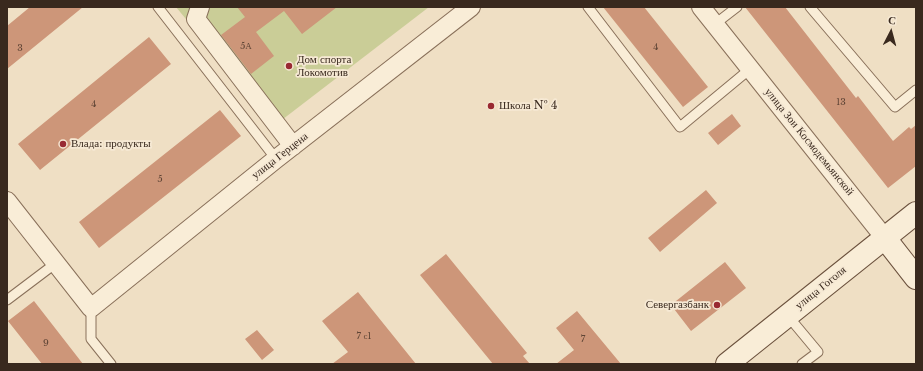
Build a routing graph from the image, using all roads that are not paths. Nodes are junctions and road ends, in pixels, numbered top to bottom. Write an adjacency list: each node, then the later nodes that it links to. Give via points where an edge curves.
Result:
1 (158, 7): 12 (lane)
2 (200, 7): 11 (street, via 196,19)
3 (471, 7): 11 (street, улица Герцена)
4 (588, 7): 9 (lane, via 680,128)
5 (701, 7): 8 (street, улица Зои Космодемьянской)
6 (737, 7): 8 (lane)
7 (810, 7): 10 (lane, via 895,107)
8 (715, 24): 9 (street, улица Зои Космодемьянской)
9 (750, 69): 15 (street, улица Зои Космодемьянской)
10 (916, 90)
11 (293, 146): 12 (street, улица Герцена)
12 (276, 159): 19 (street, улица Герцена)
13 (7, 201): 16 (street)
14 (916, 213): 15 (main road, улица Гоголя)
15 (884, 237): 17 (main road, улица Зои Космодемьянской); 20 (main road, улица Гоголя)
16 (56, 263): 18 (lane); 19 (street)
17 (916, 278)
18 (7, 300)
19 (91, 308): 21 (lane, via 91,339)
20 (788, 315): 22 (main road, улица Гоголя); 23 (lane, via 818,352)
21 (111, 364)
22 (727, 364)
23 (802, 364)

